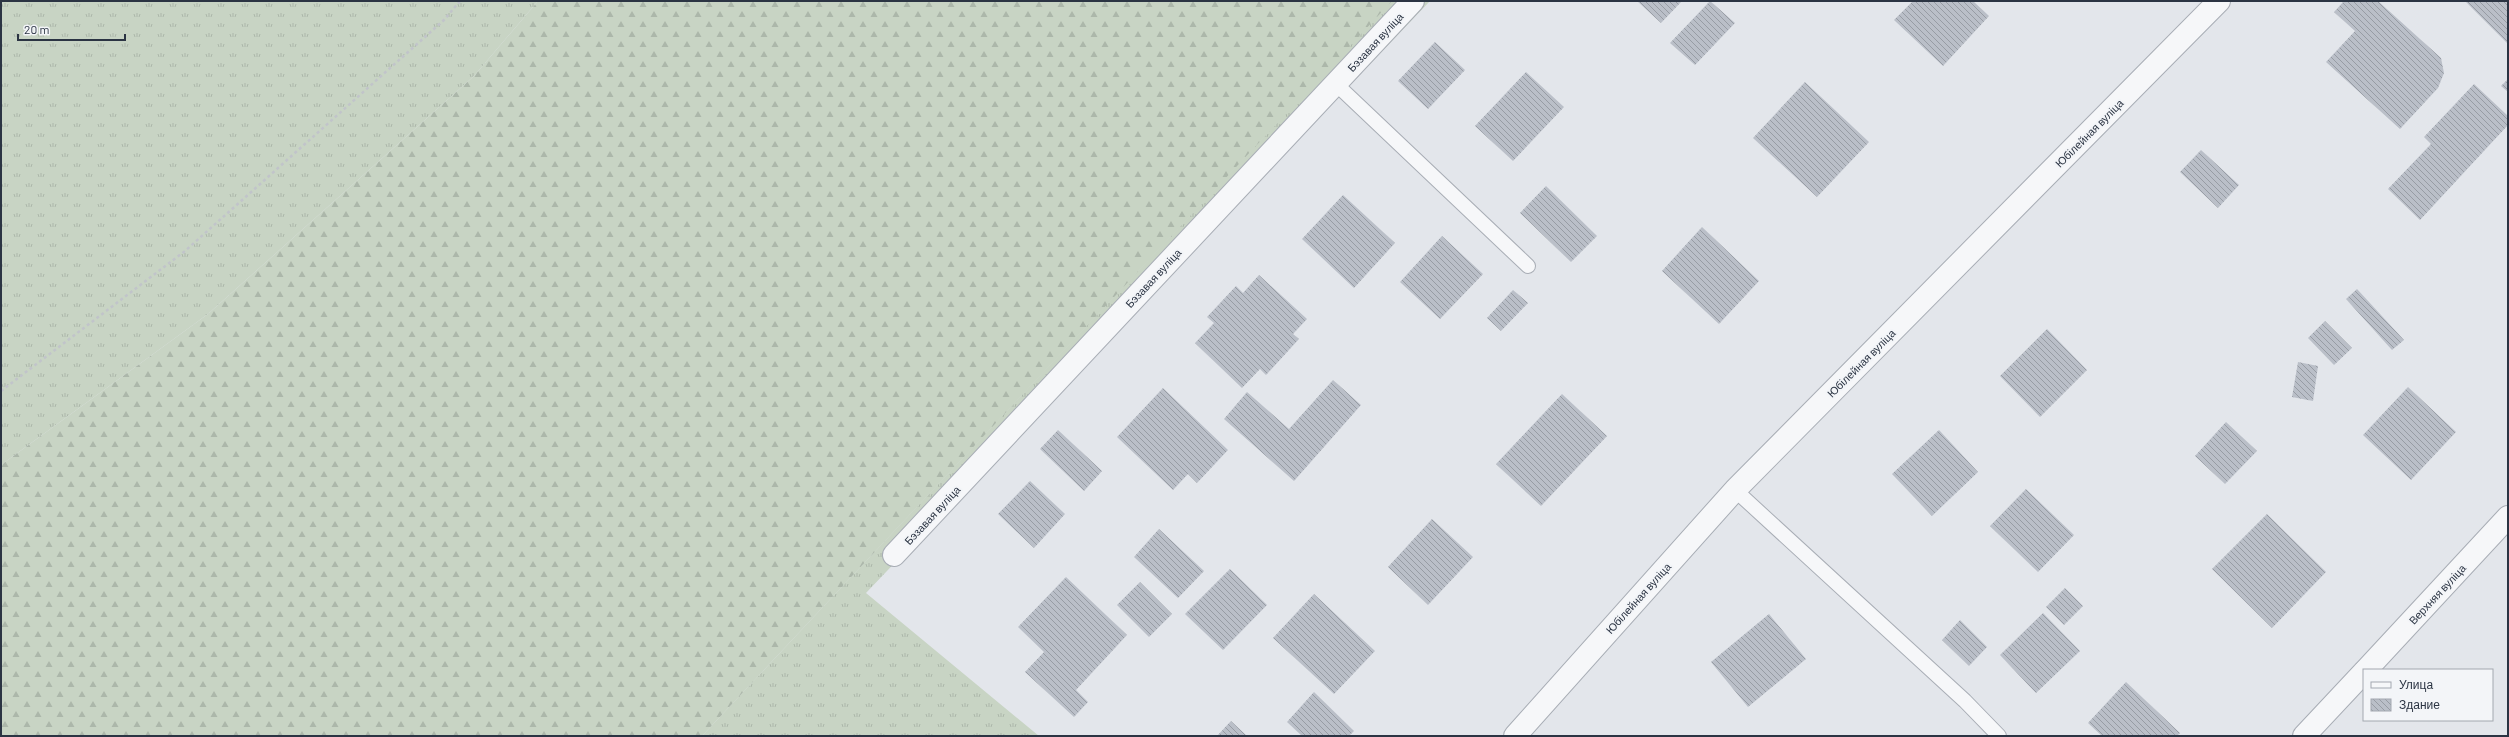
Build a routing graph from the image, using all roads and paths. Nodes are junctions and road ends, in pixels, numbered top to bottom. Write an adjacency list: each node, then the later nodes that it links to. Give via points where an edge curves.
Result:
1 (460, 1): 6 (path, via 444,20 185,251)
2 (1413, 1): 4 (street, Бэзавая вуліца)
3 (2219, 1): 7 (street, Юбілейная вуліца)
4 (1336, 84): 5 (lane); 9 (street, Бэзавая вуліца)
5 (1528, 266)
6 (1, 391)
7 (1735, 490): 12 (street, Юбілейная вуліца); 13 (lane, via 1965,701)
8 (2508, 517): 10 (street, Верхняя вуліца)
9 (894, 555)
10 (2367, 669)
11 (2363, 673): 14 (street, Верхняя вуліца)
12 (1514, 736)
13 (1999, 736)
14 (2304, 736)

